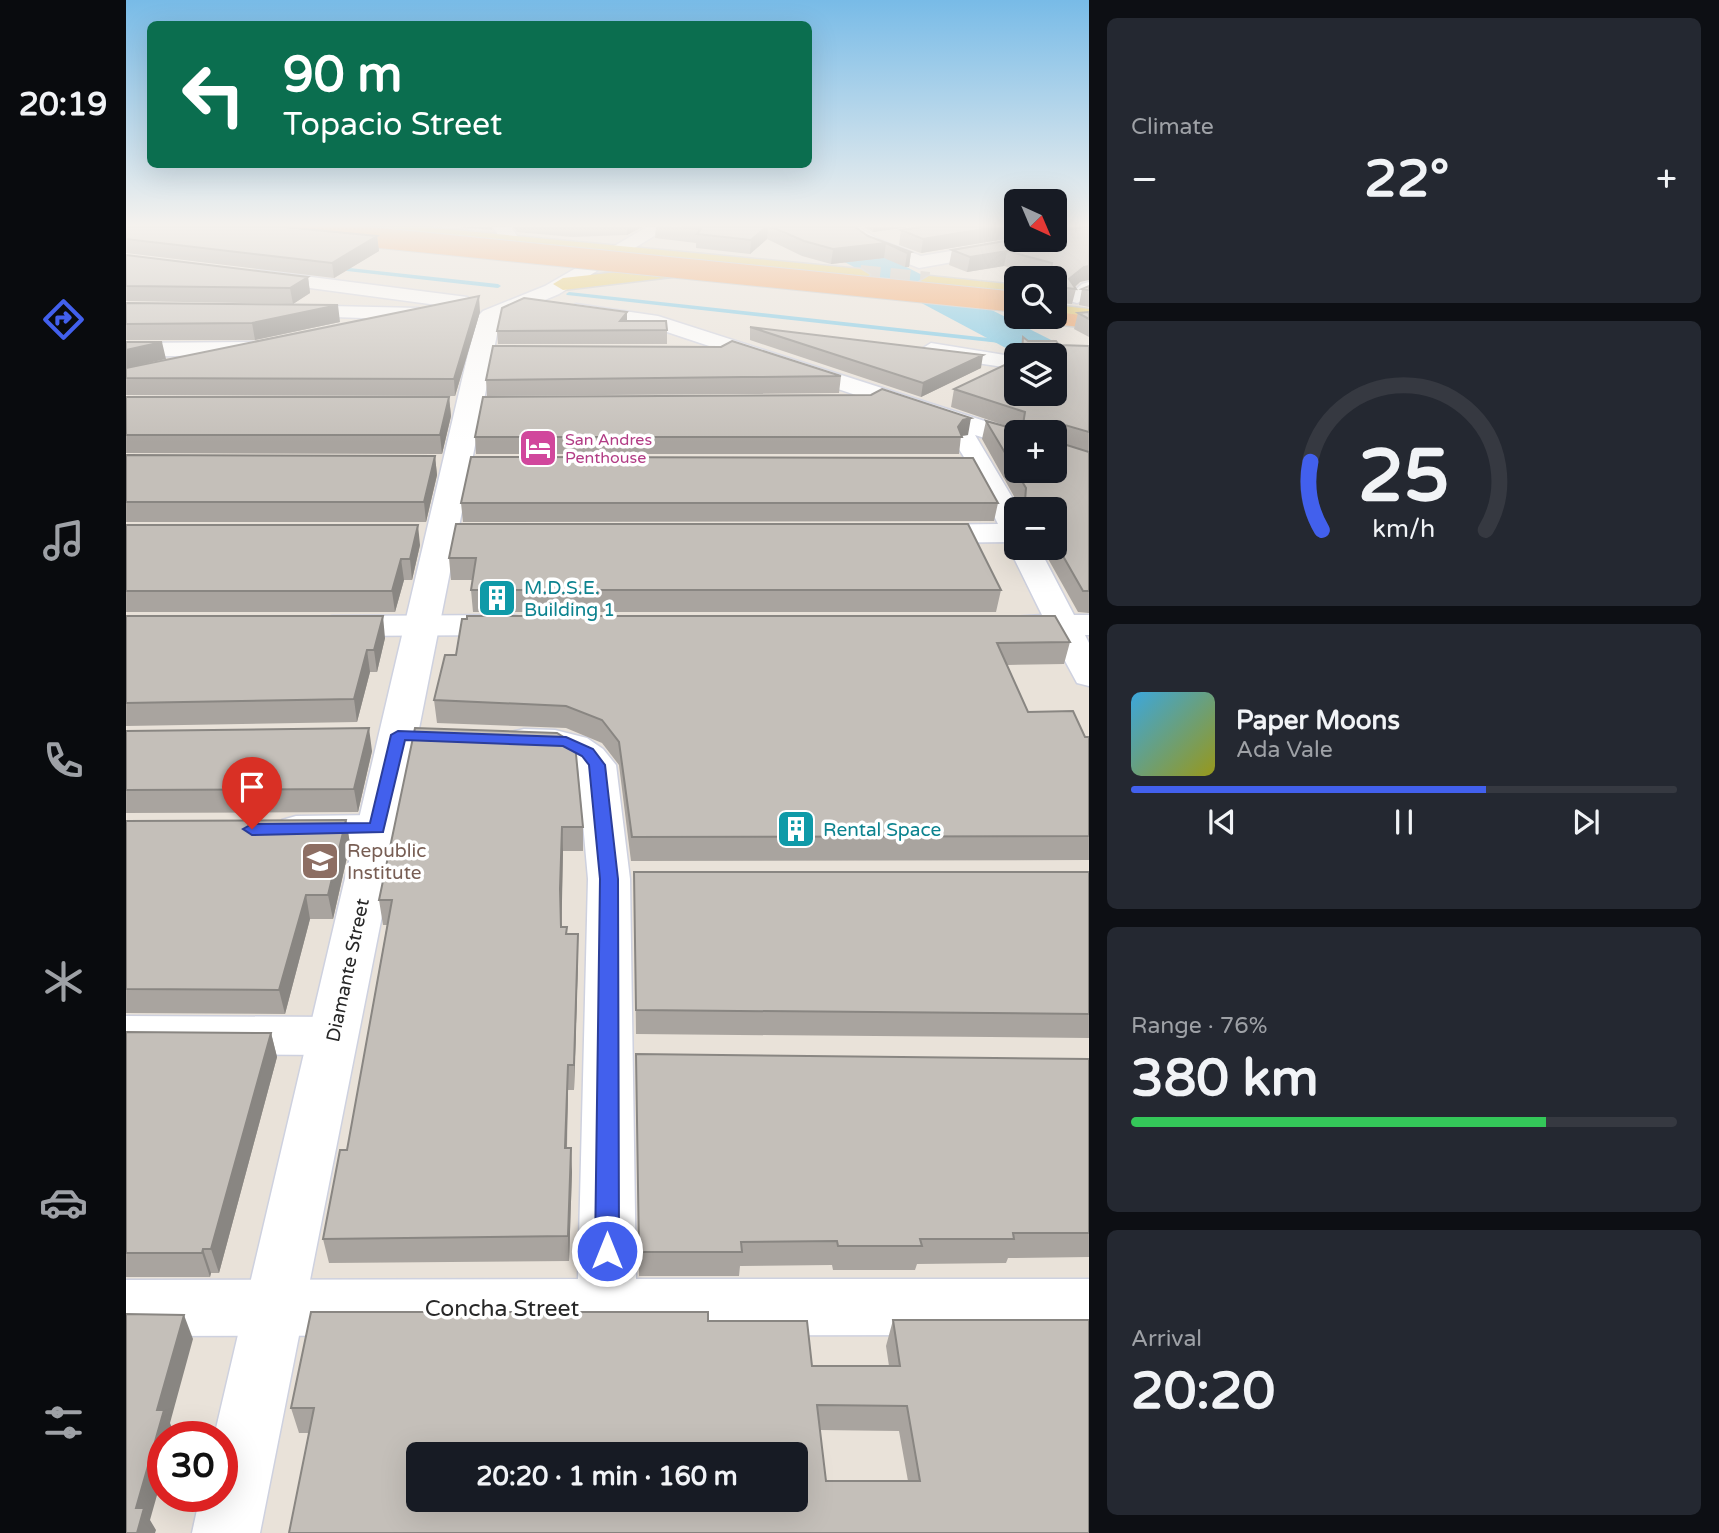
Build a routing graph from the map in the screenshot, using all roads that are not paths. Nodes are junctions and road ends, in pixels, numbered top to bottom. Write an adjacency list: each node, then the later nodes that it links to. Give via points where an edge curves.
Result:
1 (432, 299): 6 (street)
2 (482, 299): 6 (street)
3 (529, 299): 7 (street, Diamante Street)
4 (977, 299): 10 (highway, bridge)
5 (1085, 299): 9 (highway)
6 (467, 303): 14 (street)
7 (518, 303): 19 (street, via 651,320 721,342); 40 (street, Diamante Street, via 491,315 490,354 467,406)
8 (977, 303): 11 (main road)
9 (1067, 303)
10 (1004, 306)
11 (1004, 307)
12 (261, 311): 14 (street)
13 (1067, 312): 15 (main road)
14 (419, 314): 18 (street)
15 (1089, 315)
16 (1067, 320): 17 (highway)
17 (1089, 322)
18 (331, 332)
19 (757, 342): 24 (street); 31 (street)
20 (280, 343): 22 (street)
21 (910, 347): 25 (street)
22 (254, 349): 23 (street); 27 (street)
23 (126, 350)
24 (684, 353)
25 (1004, 361)
26 (1004, 369): 28 (street)
27 (152, 371)
28 (981, 380)
29 (957, 391): 31 (street)
30 (832, 402): 31 (street)
31 (911, 405): 32 (street)
32 (952, 418): 33 (street); 35 (street)
33 (1004, 436)
34 (955, 465): 35 (street)
35 (982, 465): 36 (street)
36 (1004, 508)
37 (1004, 533): 38 (street)
38 (893, 534)
39 (1032, 560): 43 (street)
40 (421, 624): 41 (street); 44 (street); 46 (street, Diamante Street)
41 (547, 625)
42 (980, 625): 43 (street)
43 (1076, 625): 45 (street)
44 (304, 626)
45 (1089, 676)
46 (420, 737): 47 (street, Diamante Street); 51 (street, via 566,742 588,752 597,765 627,879 627,1056)
47 (377, 828): 48 (street); 50 (street, Diamante Street)
48 (260, 829)
49 (126, 1035): 50 (street)
50 (333, 1036): 54 (street, Diamante Street)
51 (607, 1307): 52 (street, Concha Street); 54 (street, Concha Street)
52 (1089, 1307)
53 (126, 1308): 54 (street, Concha Street)
54 (274, 1310): 55 (street, Diamante Street)
55 (226, 1533)

